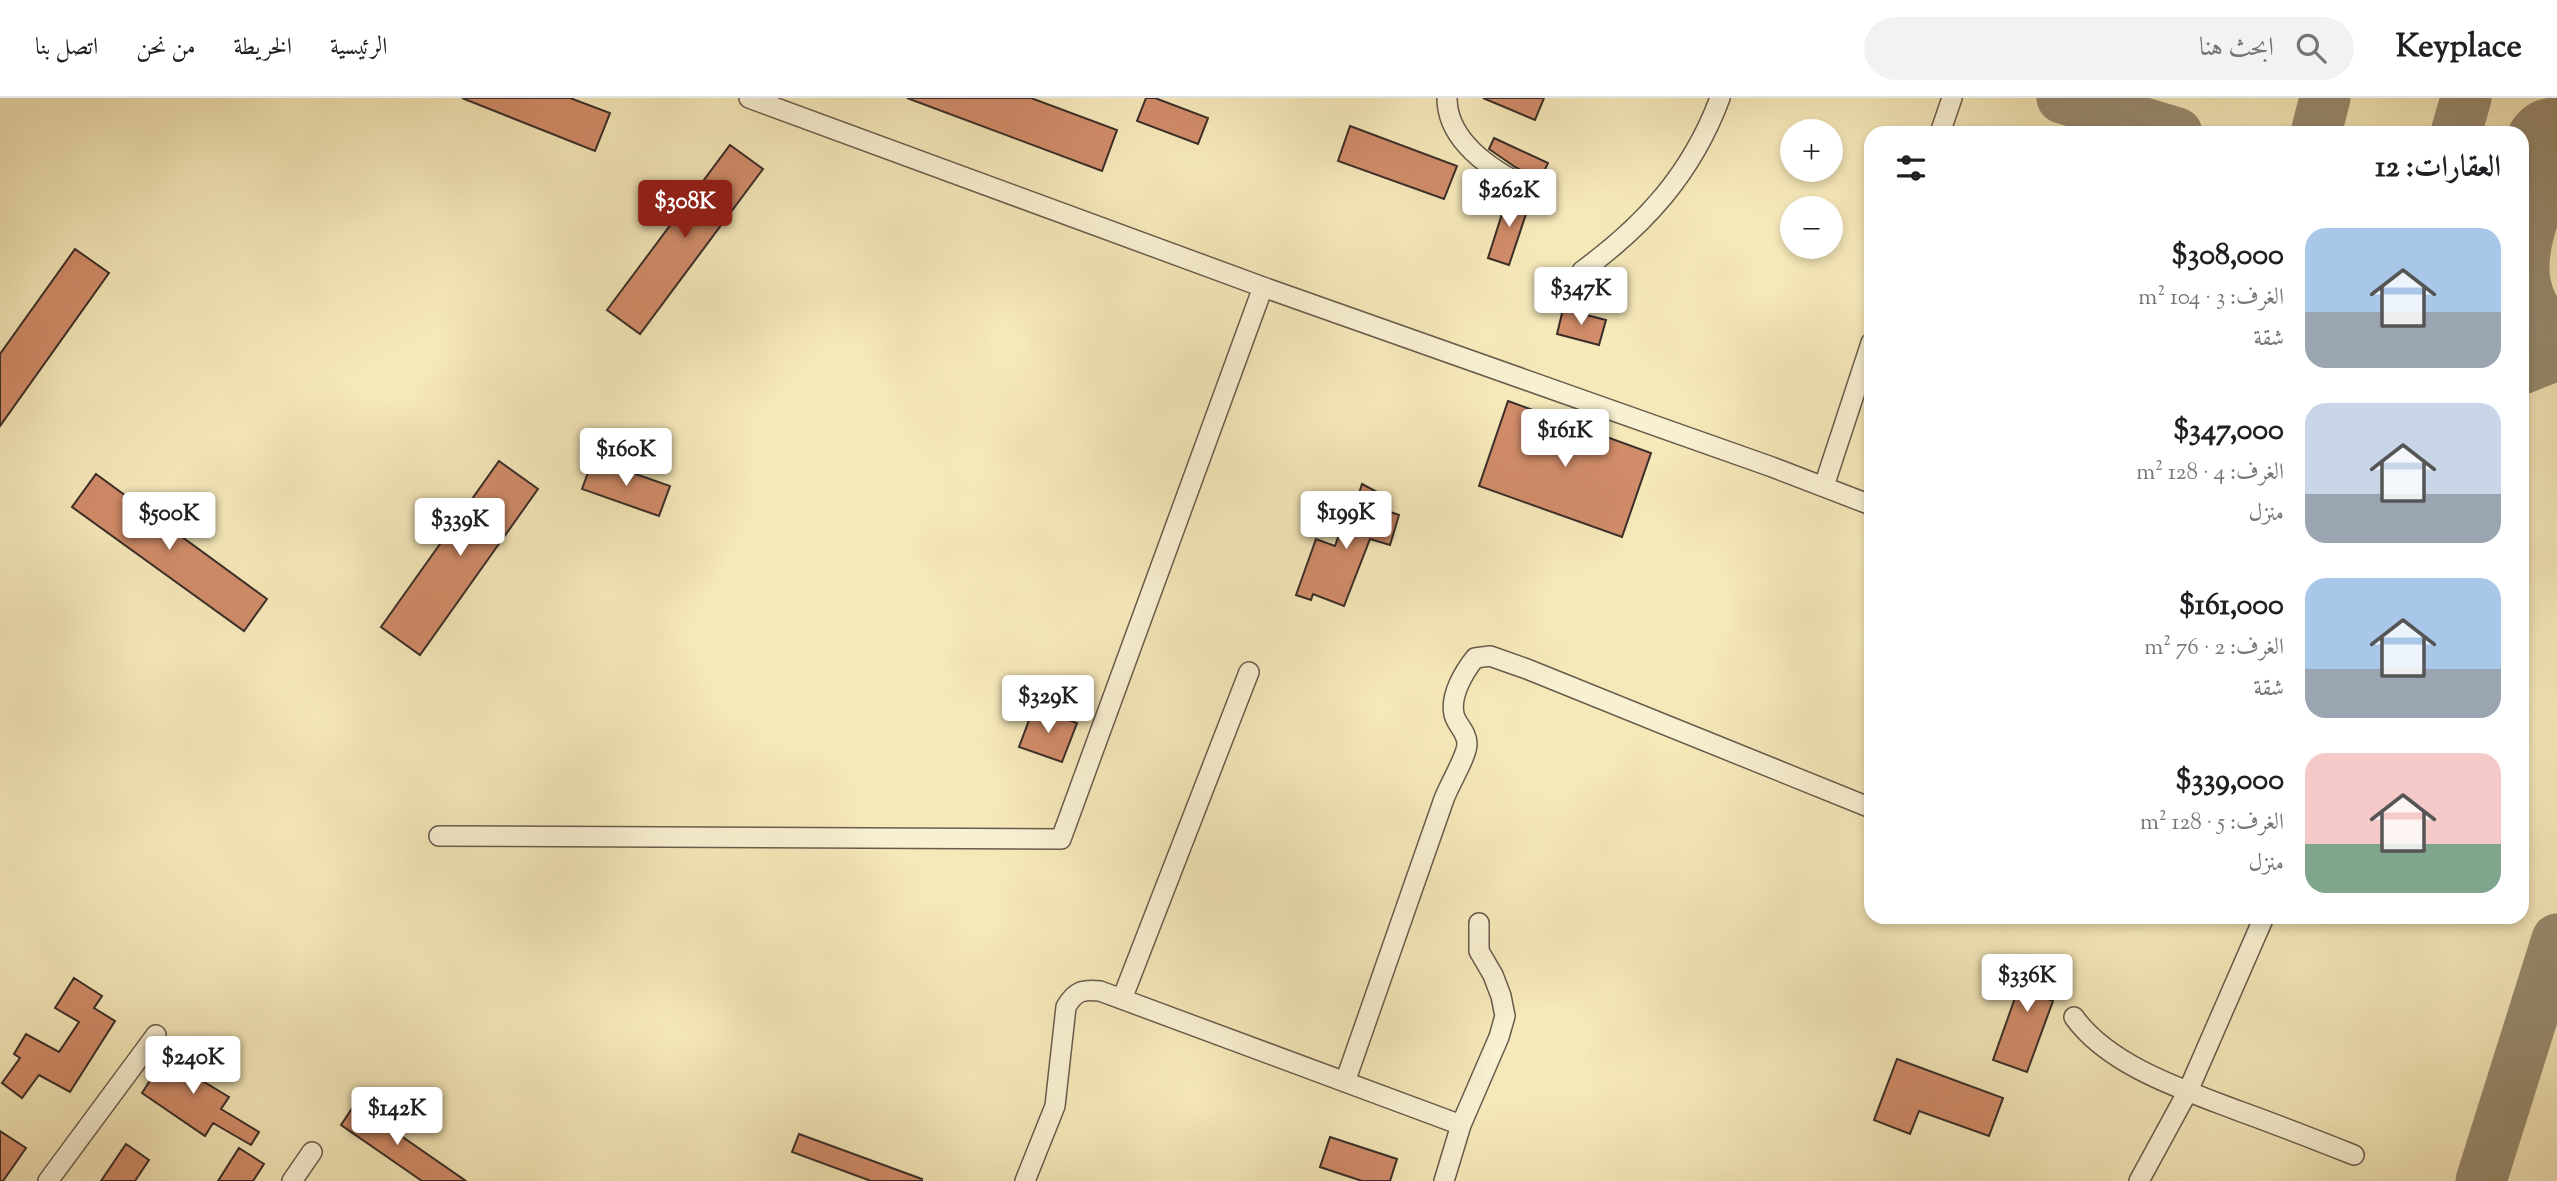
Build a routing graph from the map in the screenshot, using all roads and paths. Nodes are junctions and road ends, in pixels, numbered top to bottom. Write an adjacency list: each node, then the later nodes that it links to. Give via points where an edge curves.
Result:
1 (749, 98): 8 (street)
2 (1447, 98): 6 (street, via 1454,128 1486,164)
3 (1720, 98): 7 (street, via 1699,146 1676,182 1641,223)
4 (1952, 98): 5 (street)
5 (1942, 126)
6 (1539, 193)
7 (1582, 271)
8 (1263, 286): 10 (street); 14 (street, via 1061,839)
9 (1864, 364): 10 (street)
10 (1824, 486): 11 (street)
11 (1864, 502)
12 (1249, 672): 17 (street)
13 (1864, 805): 20 (street, via 1518,665 1490,656 1475,658 1454,698 1454,715 1467,743 1464,756 1449,785)
14 (439, 836)
15 (1479, 923): 22 (street, via 1479,951 1493,975 1505,1016)
16 (2261, 924): 21 (street)
17 (1122, 999): 20 (street); 25 (street, via 1086,989 1073,995 1066,1007 1055,1106)
18 (2074, 1017): 21 (street, via 2114,1054)
19 (156, 1035): 26 (street)
20 (1346, 1082): 22 (street)
21 (2188, 1091): 24 (street); 29 (street)
22 (1461, 1125): 28 (street)
23 (312, 1152): 27 (street)
24 (2354, 1155)
25 (1028, 1180)
26 (48, 1181)
27 (292, 1181)
28 (1444, 1181)
29 (2140, 1181)

